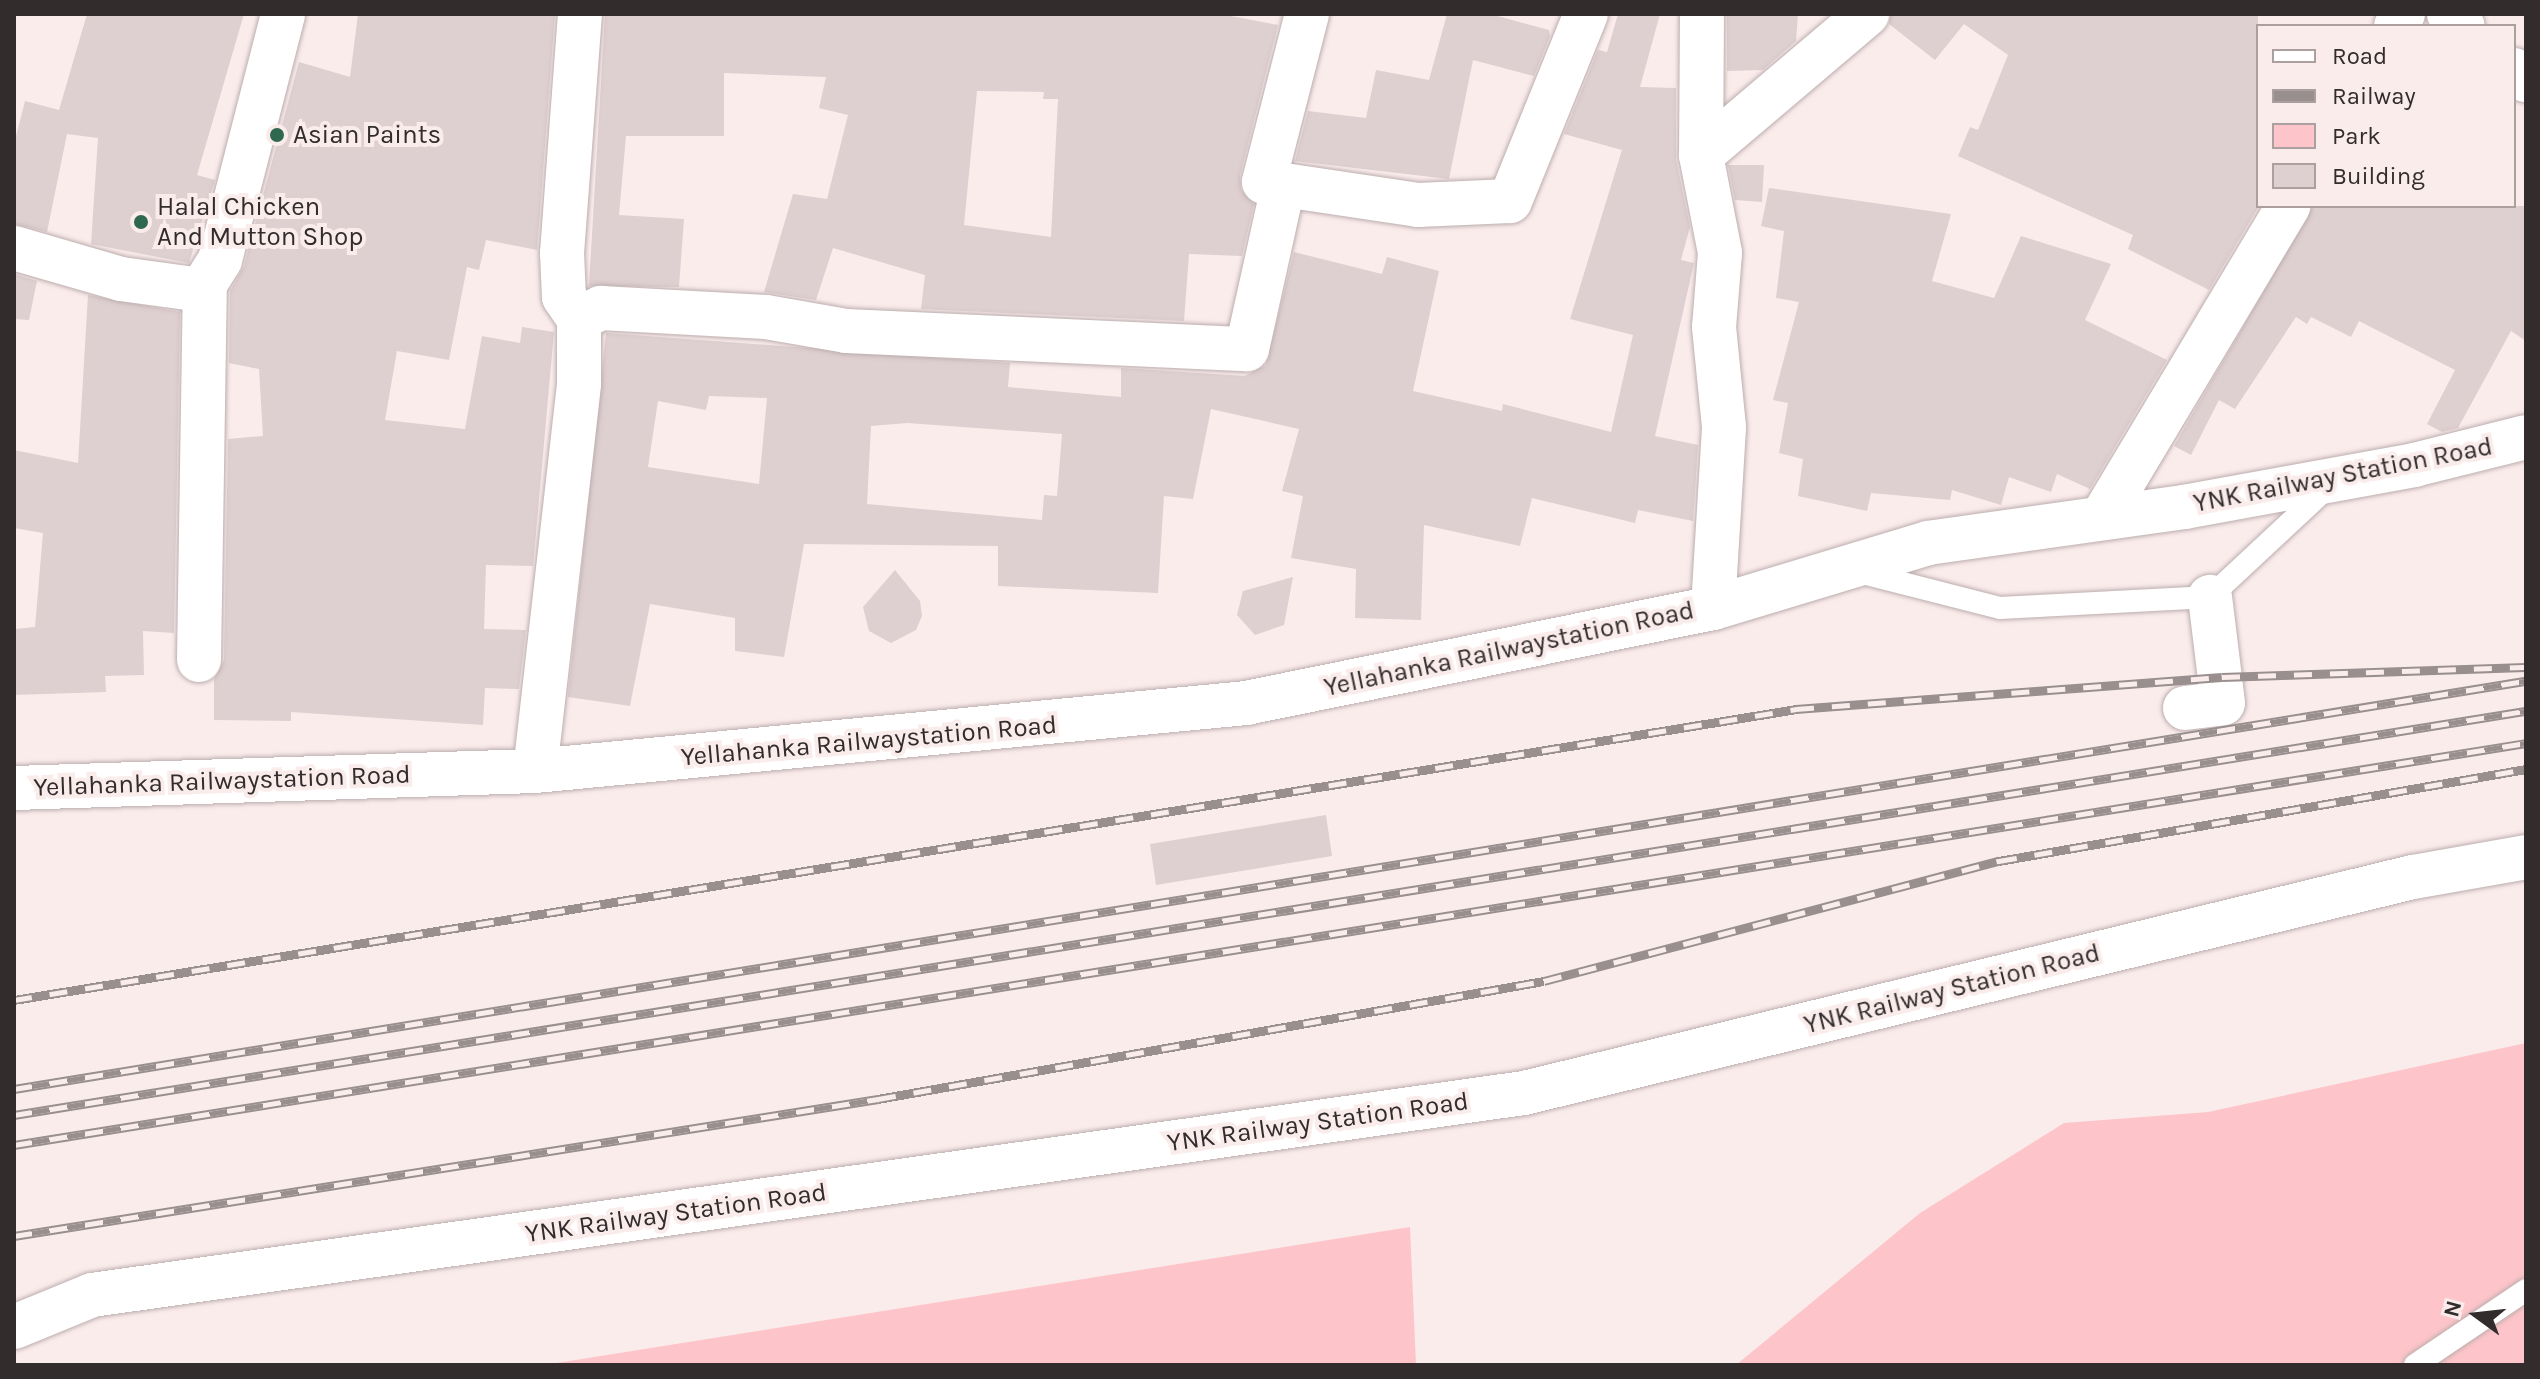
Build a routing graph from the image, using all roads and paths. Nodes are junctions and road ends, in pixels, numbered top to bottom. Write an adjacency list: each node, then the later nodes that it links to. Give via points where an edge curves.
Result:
1 (283, 14): 11 (street, via 220,260)
2 (580, 14): 12 (street, via 562,253 564,297)
3 (1307, 14): 8 (street, via 1264,182)
4 (1586, 14): 8 (street, via 1510,201 1418,205)
5 (1702, 14): 7 (street)
6 (1867, 14): 7 (street)
7 (1701, 155): 18 (street, via 1720,253 1714,327 1724,428)
8 (1283, 187): 12 (street, via 1247,349 846,331 766,317 614,309)
9 (2287, 208): 15 (street)
10 (14, 248): 11 (street, via 121,279 194,289)
11 (205, 284): 19 (street)
12 (579, 319): 21 (street, via 579,383)
13 (2526, 437): 14 (street, YNK Railway Station Road)
14 (2336, 479): 15 (street, YNK Railway Station Road); 17 (lane)
15 (2104, 514): 16 (street, YNK Railway Station Road, via 1928,543)
16 (1842, 567): 17 (lane, via 2000,608); 18 (street, YNK Railway Station Road)
17 (2210, 597): 20 (street, via 2223,703)
18 (1713, 608): 21 (street, Yellahanka Railwaystation Road, via 1246,703)
19 (199, 660)
20 (2185, 708)
21 (535, 771): 22 (street, Yellahanka Railwaystation Road)
22 (14, 788)
23 (2526, 857): 25 (street, YNK Railway Station Road, via 2398,881 1524,1093 92,1295)
24 (2526, 1290): 26 (lane)
25 (14, 1327)
26 (2415, 1365)

